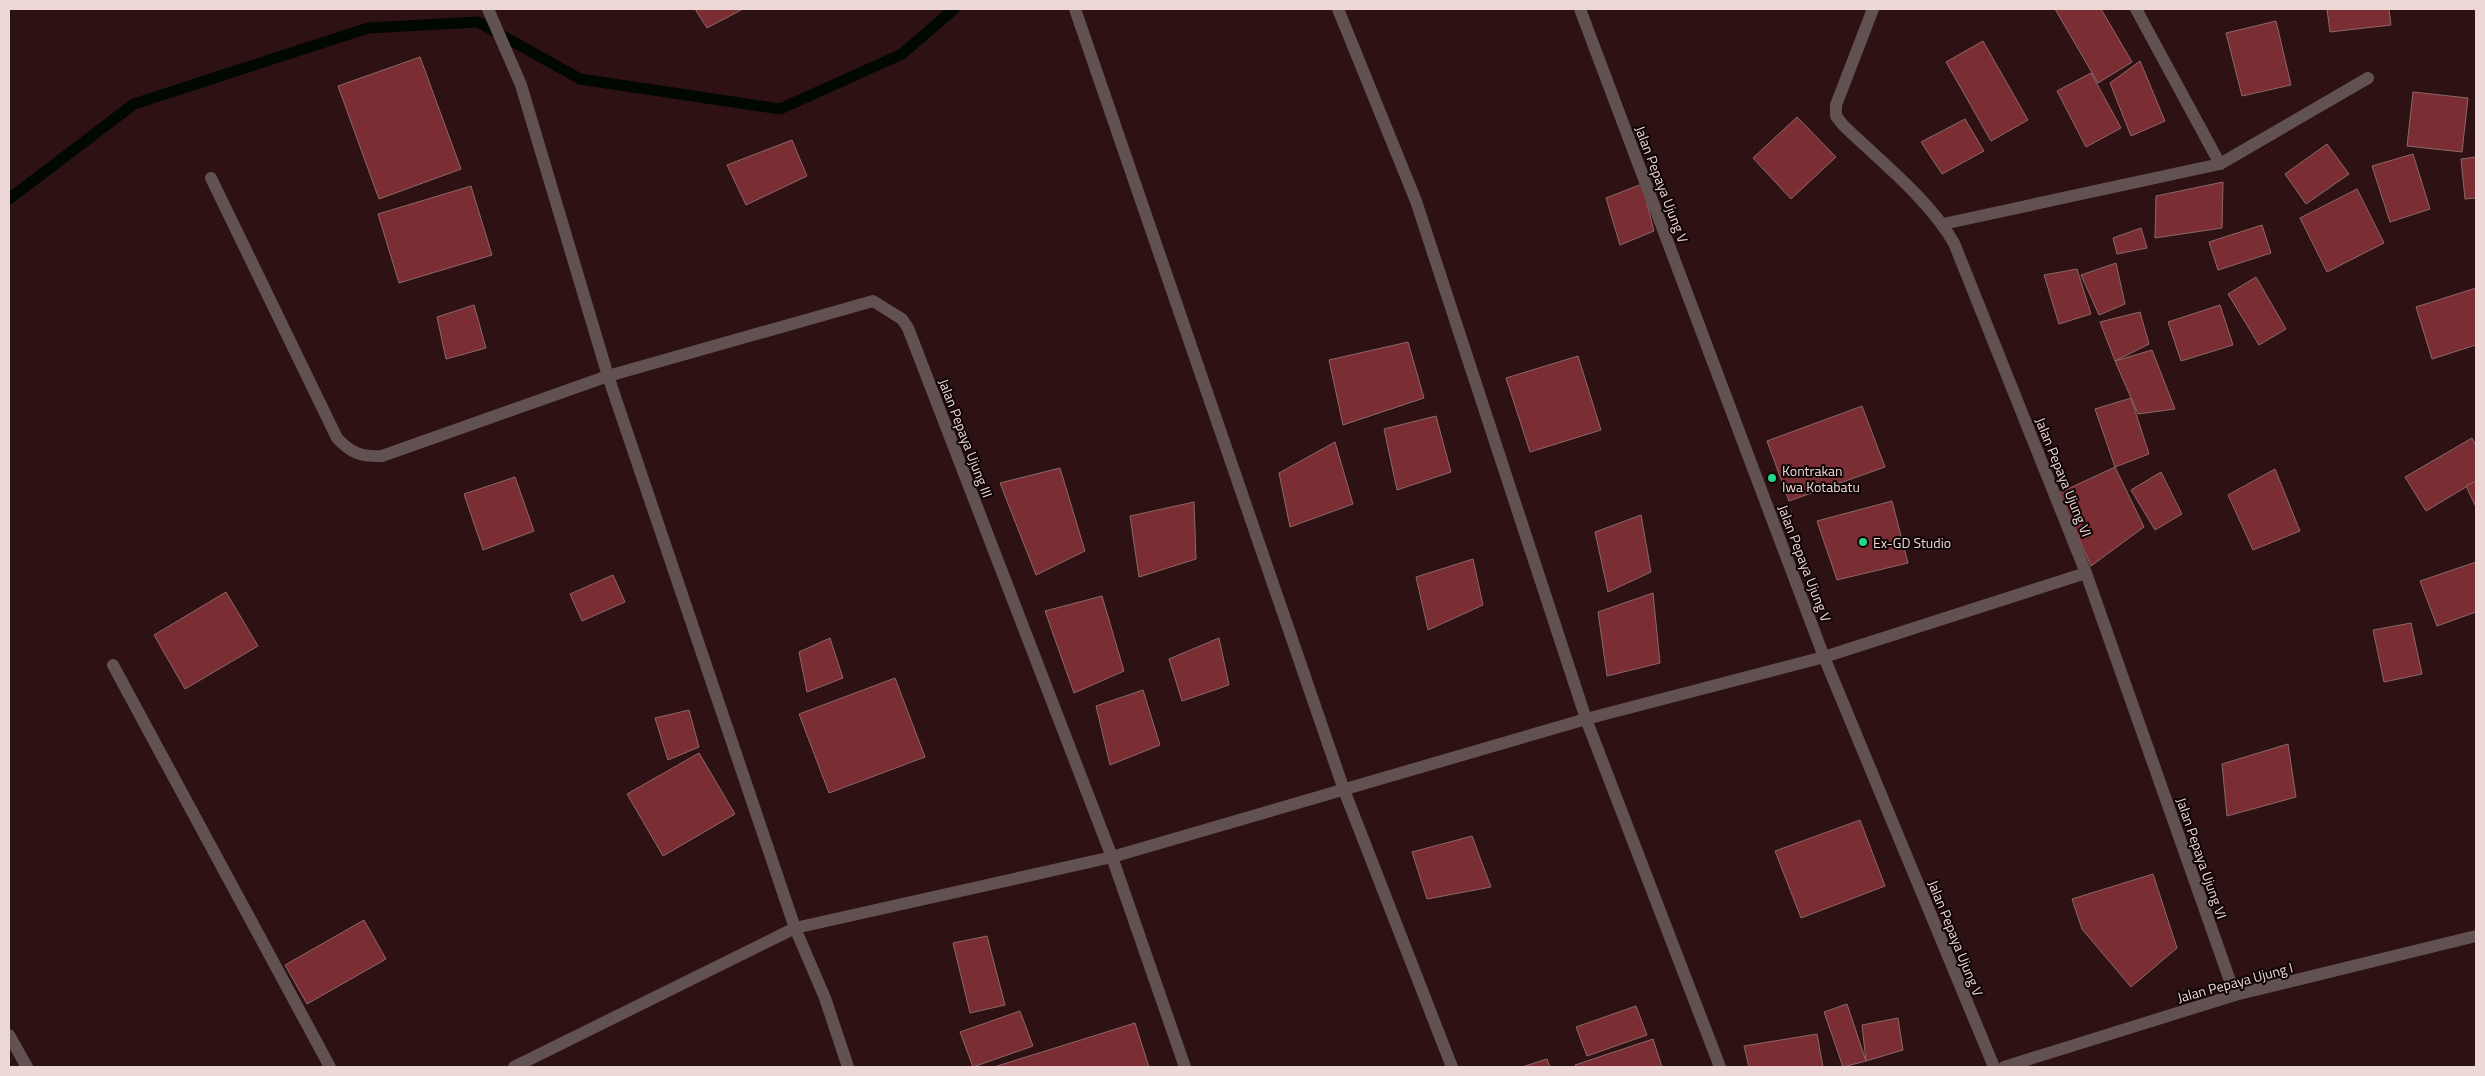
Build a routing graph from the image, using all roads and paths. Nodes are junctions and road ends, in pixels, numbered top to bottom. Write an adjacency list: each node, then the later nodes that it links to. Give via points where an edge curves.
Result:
1 (488, 9): 11 (street, via 521,85)
2 (1075, 9): 16 (street)
3 (1338, 9): 15 (street, via 1416,201)
4 (1580, 9): 13 (street, Jalan Pepaya Ujung V)
5 (1873, 9): 10 (street, Jalan Pepaya Ujung VI, via 1836,105 1836,116)
6 (2136, 9): 8 (street)
7 (2368, 78): 8 (street)
8 (2220, 164): 10 (street)
9 (211, 178): 11 (street, Jalan Pepaya Ujung III, via 337,438 349,451 366,457 382,456)
10 (1943, 224): 12 (street, Jalan Pepaya Ujung VI, via 1954,243)
11 (608, 376): 17 (street, Jalan Pepaya Ujung III, via 873,301 902,319); 18 (street)
12 (2086, 572): 13 (street); 20 (street, Jalan Pepaya Ujung VI)
13 (1824, 656): 15 (street); 29 (street, Jalan Pepaya Ujung V)
14 (113, 665): 23 (street)
15 (1586, 719): 16 (street); 28 (street)
16 (1344, 790): 17 (street); 27 (street)
17 (1112, 857): 18 (street); 26 (street, Jalan Pepaya Ujung III)
18 (795, 928): 24 (street); 25 (street, via 825,998)
19 (2476, 936): 20 (street, Jalan Pepaya Ujung I)
20 (2235, 995): 30 (street, Jalan Pepaya Ujung I)
21 (9, 1035): 22 (street)
22 (27, 1067)
23 (330, 1067)
24 (514, 1067)
25 (848, 1067)
26 (1185, 1067)
27 (1452, 1067)
28 (1720, 1067)
29 (1994, 1067)
30 (2004, 1067)

